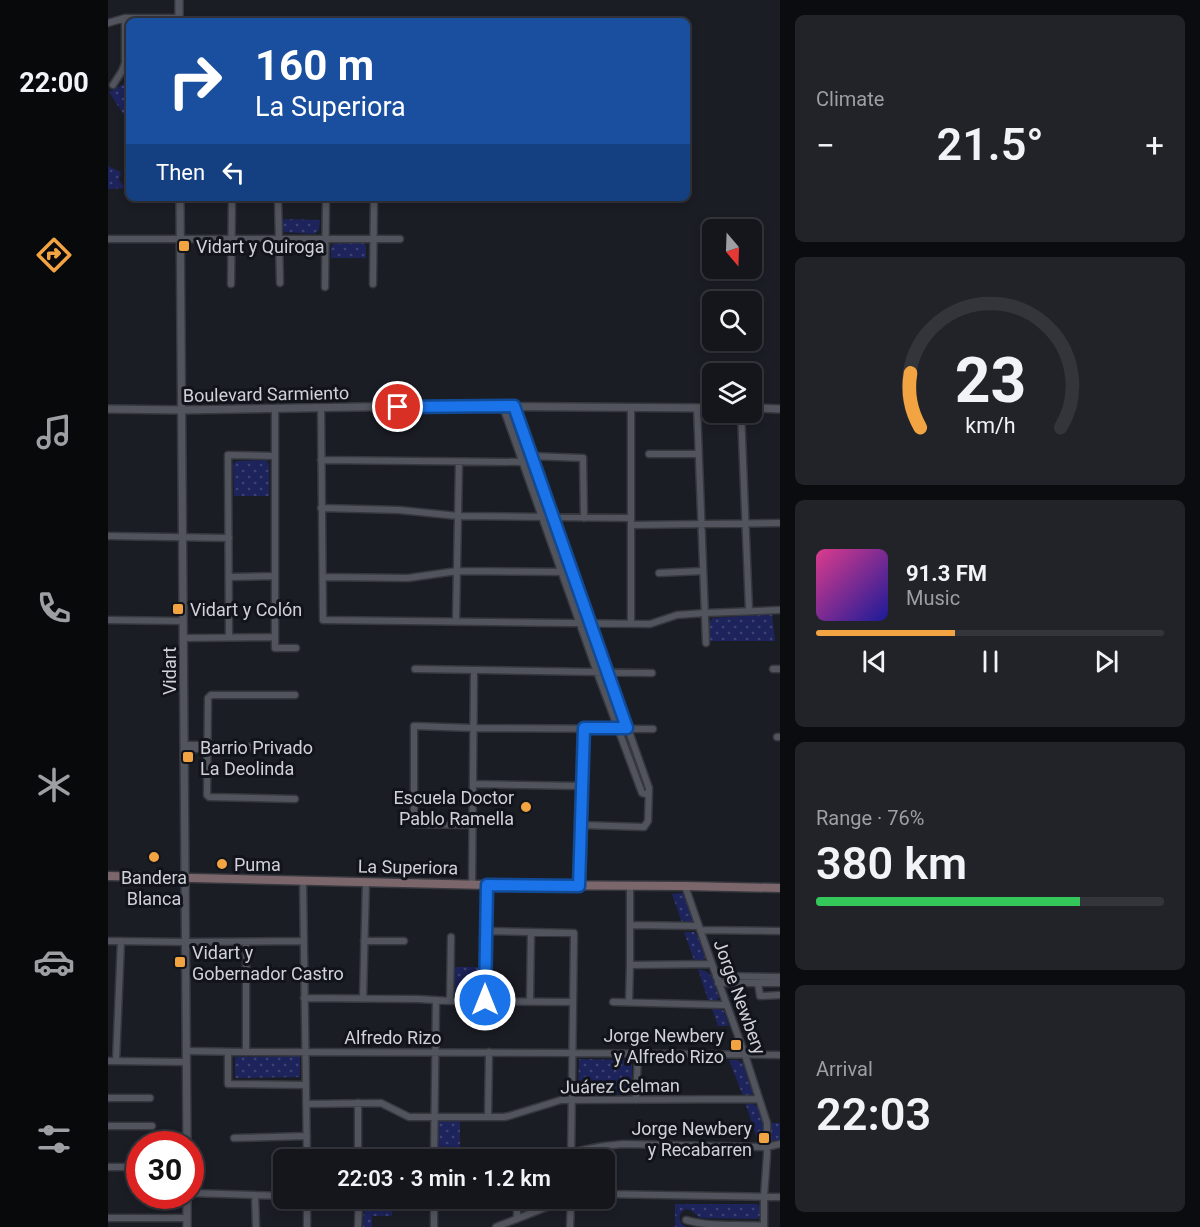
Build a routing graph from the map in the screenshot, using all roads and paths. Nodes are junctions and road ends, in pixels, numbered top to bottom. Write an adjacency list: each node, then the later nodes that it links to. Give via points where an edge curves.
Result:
1 (179, 0): 3 (street)
2 (125, 18): 4 (street); 5 (street, via 125,63)
3 (179, 18)
4 (108, 23)
5 (113, 85)
6 (180, 201): 17 (street, Vidart)
7 (232, 201): 13 (street)
8 (278, 201): 14 (street)
9 (326, 201): 15 (street)
10 (374, 201): 16 (street)
11 (400, 238): 16 (street)
12 (108, 239): 17 (street)
13 (231, 239): 14 (street); 17 (street); 19 (street)
14 (279, 239): 15 (street); 18 (street)
15 (325, 239): 16 (street); 21 (street)
16 (373, 239): 20 (street)
17 (180, 240): 32 (street, Vidart)
18 (280, 283)
19 (231, 284)
20 (373, 284)
21 (325, 286)
22 (514, 406): 23 (street, Boulevard Sarmiento); 25 (street, Boulevard Sarmiento); 37 (street)
23 (503, 407): 24 (street, Boulevard Sarmiento); 40 (street)
24 (321, 408): 30 (street, Boulevard Sarmiento); 38 (street)
25 (631, 408): 26 (street, Boulevard Sarmiento); 46 (street)
26 (697, 408): 27 (street, Boulevard Sarmiento); 35 (street)
27 (702, 408)
28 (762, 408): 31 (street)
29 (108, 409): 32 (street, Boulevard Sarmiento)
30 (274, 409): 32 (street, Boulevard Sarmiento); 36 (street)
31 (780, 409)
32 (181, 410): 51 (street, Vidart)
33 (742, 423): 47 (street)
34 (650, 454): 35 (street)
35 (698, 454): 49 (street)
36 (274, 456): 52 (street, via 228,455); 58 (street)
37 (531, 456): 44 (street); 45 (street, via 583,458)
38 (321, 460): 39 (street); 41 (street)
39 (459, 462): 40 (street); 42 (street)
40 (522, 462): 43 (street)
41 (321, 508): 42 (street); 60 (street)
42 (458, 516): 43 (street); 53 (street)
43 (542, 517): 44 (street); 55 (street)
44 (553, 517): 45 (street); 56 (street)
45 (584, 518): 46 (street)
46 (631, 521): 49 (street); 69 (street)
47 (747, 522): 48 (street); 49 (street); 61 (street)
48 (780, 523)
49 (701, 524): 54 (street)
50 (108, 537): 51 (street)
51 (182, 537): 52 (street); 65 (street, Vidart)
52 (229, 538): 59 (street)
53 (457, 571): 55 (street); 60 (street, via 408,578); 66 (street)
54 (703, 571): 57 (street); 63 (street)
55 (562, 572): 56 (street); 67 (street)
56 (573, 572): 68 (street)
57 (659, 573)
58 (275, 576): 59 (street); 70 (street)
59 (229, 577): 72 (street)
60 (323, 577): 66 (street, via 323,620)
61 (750, 610): 62 (street); 63 (street)
62 (780, 610)
63 (705, 613): 69 (street, via 677,615 650,624); 73 (street)
64 (108, 620): 65 (street)
65 (183, 621): 71 (street, Vidart)
66 (456, 621): 67 (street)
67 (579, 622): 68 (street); 77 (street)
68 (590, 622): 69 (street); 78 (street)
69 (631, 623)
70 (275, 637): 72 (street); 74 (street, via 275,648)
71 (184, 638): 72 (street); 86 (street, Vidart)
72 (230, 638)
73 (706, 643)
74 (296, 648)
75 (416, 669): 76 (street)
76 (474, 670): 77 (street); 81 (street)
77 (597, 672): 78 (street); 83 (street)
78 (608, 672): 79 (street); 84 (street)
79 (652, 673)
80 (295, 695): 87 (street, via 211,695)
81 (474, 728): 82 (street); 89 (street); 93 (street, via 414,726 414,824)
82 (584, 728): 83 (street); 90 (street)
83 (618, 728): 84 (street); 91 (street, via 642,793)
84 (627, 728): 85 (street); 91 (street, via 649,788)
85 (652, 729)
86 (184, 747): 87 (street); 96 (street, Vidart)
87 (206, 747): 88 (street); 92 (street, via 209,797)
88 (295, 747)
89 (473, 784): 90 (street); 93 (street)
90 (582, 786): 94 (street)
91 (648, 795): 94 (street, via 648,821 644,827)
92 (295, 799)
93 (472, 825): 99 (street)
94 (581, 825): 101 (street)
95 (108, 876): 96 (main road, La Superiora)
96 (185, 878): 97 (main road, La Superiora); 116 (street, Vidart)
97 (303, 881): 98 (main road, La Superiora); 114 (street)
98 (366, 882): 99 (main road, La Superiora); 112 (street)
99 (472, 885): 100 (main road, La Superiora)
100 (487, 885): 101 (main road, La Superiora); 107 (street)
101 (579, 886): 102 (main road, La Superiora)
102 (630, 886): 103 (main road, La Superiora); 105 (street)
103 (685, 886): 104 (main road, La Superiora); 106 (street, Jorge Newbery)
104 (780, 888)
105 (630, 925): 106 (street); 119 (street)
106 (699, 928): 108 (street); 118 (street, Jorge Newbery)
107 (486, 931): 109 (street); 129 (street)
108 (780, 931)
109 (531, 932): 130 (street); 131 (street, via 574,933)
110 (451, 937): 128 (street)
111 (108, 940): 113 (street)
112 (364, 940): 115 (street); 126 (street)
113 (121, 941): 116 (street); 146 (street)
114 (303, 941): 117 (street); 125 (street)
115 (404, 941)
116 (186, 942): 117 (street); 135 (street, Vidart)
117 (246, 942): 137 (street)
118 (712, 964): 119 (street); 121 (street, Jorge Newbery)
119 (630, 965): 133 (street)
120 (780, 977): 121 (street)
121 (717, 980): 122 (street); 134 (street, Jorge Newbery)
122 (758, 983): 123 (street); 124 (street, via 760,996)
123 (780, 983)
124 (780, 996)
125 (304, 998): 126 (street); 138 (street)
126 (363, 998): 127 (street)
127 (436, 1000): 128 (street); 139 (street)
128 (450, 1000): 129 (street)
129 (485, 1000): 130 (street)
130 (530, 1001): 131 (street)
131 (572, 1002): 141 (street)
132 (613, 1002): 133 (street)
133 (629, 1002): 134 (street)
134 (726, 1005): 143 (street, Jorge Newbery)
135 (186, 1051): 136 (street, Alfredo Rizo); 147 (street, Vidart)
136 (228, 1052): 137 (street, Alfredo Rizo); 148 (street, via 228,1084)
137 (246, 1052): 138 (street, Alfredo Rizo)
138 (305, 1052): 139 (street, Alfredo Rizo); 148 (street)
139 (436, 1052): 140 (street, Alfredo Rizo); 156 (street)
140 (489, 1052): 141 (street, Alfredo Rizo); 157 (street)
141 (573, 1053): 142 (street, Alfredo Rizo); 152 (street)
142 (638, 1054): 143 (street, Alfredo Rizo); 153 (street)
143 (745, 1055): 144 (street, Alfredo Rizo); 151 (street, Jorge Newbery)
144 (780, 1055)
145 (108, 1061): 146 (street)
146 (116, 1061): 147 (street)
147 (186, 1062): 160 (street, Vidart)
148 (306, 1085): 155 (street)
149 (108, 1098): 150 (street)
150 (150, 1098)
151 (759, 1099): 153 (street, Juárez Celman); 164 (street, Jorge Newbery)
152 (572, 1100): 153 (street, Juárez Celman); 157 (street, Juárez Celman, via 509,1116); 168 (street)
153 (636, 1101)
154 (358, 1103): 155 (street, Juárez Celman); 156 (street, Juárez Celman, via 381,1103 405,1116); 166 (street)
155 (306, 1104): 161 (street)
156 (435, 1117): 157 (street, Juárez Celman); 167 (street)
157 (488, 1117)
158 (108, 1126): 159 (street)
159 (152, 1126)
160 (187, 1131)
161 (307, 1136): 162 (street); 165 (street)
162 (234, 1138)
163 (780, 1144): 164 (street)
164 (767, 1147): 169 (street, via 623,1144); 176 (street, Jorge Newbery)
165 (307, 1149)
166 (358, 1149)
167 (434, 1149)
168 (572, 1149)
169 (588, 1149)
170 (108, 1167): 171 (street)
171 (126, 1167)
172 (204, 1193): 174 (street)
173 (615, 1194): 176 (street)
174 (255, 1195): 175 (street); 190 (street)
175 (273, 1196)
176 (764, 1197): 177 (street); 196 (street, Jorge Newbery)
177 (780, 1197)
178 (187, 1209): 186 (street)
179 (307, 1209): 191 (street)
180 (359, 1209): 192 (street)
181 (434, 1209): 193 (street)
182 (517, 1209): 187 (street)
183 (542, 1209): 187 (street)
184 (570, 1209): 195 (street)
185 (108, 1218): 186 (street)
186 (187, 1218): 189 (street)
187 (517, 1219): 194 (street)
188 (686, 1220): 196 (street, via 708,1226)
189 (187, 1227)
190 (256, 1227)
191 (307, 1227)
192 (358, 1227)
193 (434, 1227)
194 (496, 1227)
195 (570, 1227)
196 (764, 1227)

